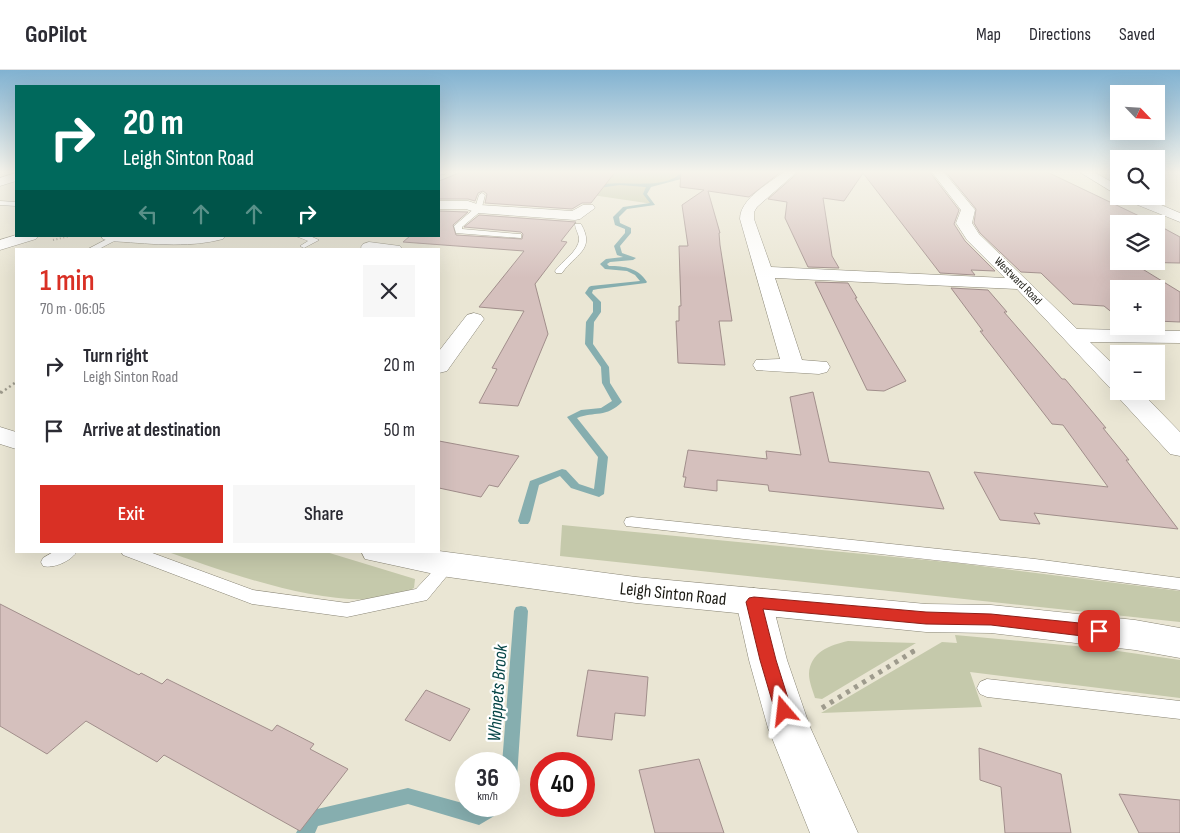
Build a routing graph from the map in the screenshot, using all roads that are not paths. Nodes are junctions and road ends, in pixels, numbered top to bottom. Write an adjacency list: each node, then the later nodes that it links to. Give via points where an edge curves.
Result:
1 (476, 207): 10 (lane, via 458,226 460,231)
2 (511, 207): 6 (street)
3 (750, 207): 21 (street, via 747,219)
4 (965, 207): 22 (street, Westward Road, via 968,210 964,223 973,237)
5 (1153, 207): 7 (street)
6 (580, 217): 20 (lane, via 583,236 580,249 563,263)
7 (1180, 218)
8 (0, 228): 9 (street)
9 (15, 229)
10 (518, 236)
11 (27, 237): 15 (street)
12 (118, 237): 14 (street); 18 (lane)
13 (304, 237): 16 (lane, via 315,240)
14 (214, 241)
15 (0, 246)
16 (304, 246)
17 (369, 247): 19 (street)
18 (94, 248)
19 (382, 248)
20 (559, 271)
21 (764, 272): 22 (street); 28 (street)
22 (1022, 284): 24 (street, Westward Road)
23 (474, 319): 26 (street)
24 (1071, 335): 25 (street); 30 (street, Westward Road)
25 (1180, 336)
26 (440, 365)
27 (764, 365): 28 (street)
28 (793, 366): 29 (street)
29 (819, 367)
30 (1110, 375)
31 (1135, 400): 34 (street)
32 (0, 435): 33 (street)
33 (15, 441)
34 (1180, 448)
35 (632, 522): 41 (lane, via 985,559)
36 (65, 553): 39 (lane)
37 (134, 553): 40 (lane, via 252,597 347,610 422,596)
38 (386, 553): 40 (street, Leigh Sinton Road)
39 (49, 562)
40 (448, 566): 42 (street, Leigh Sinton Road)
41 (1180, 584)
42 (754, 602): 43 (street, Leigh Sinton Road, via 926,618 991,620 1135,635); 46 (street, via 789,728)
43 (1180, 643)
44 (987, 688): 45 (lane)
45 (1180, 710)
46 (834, 833)

